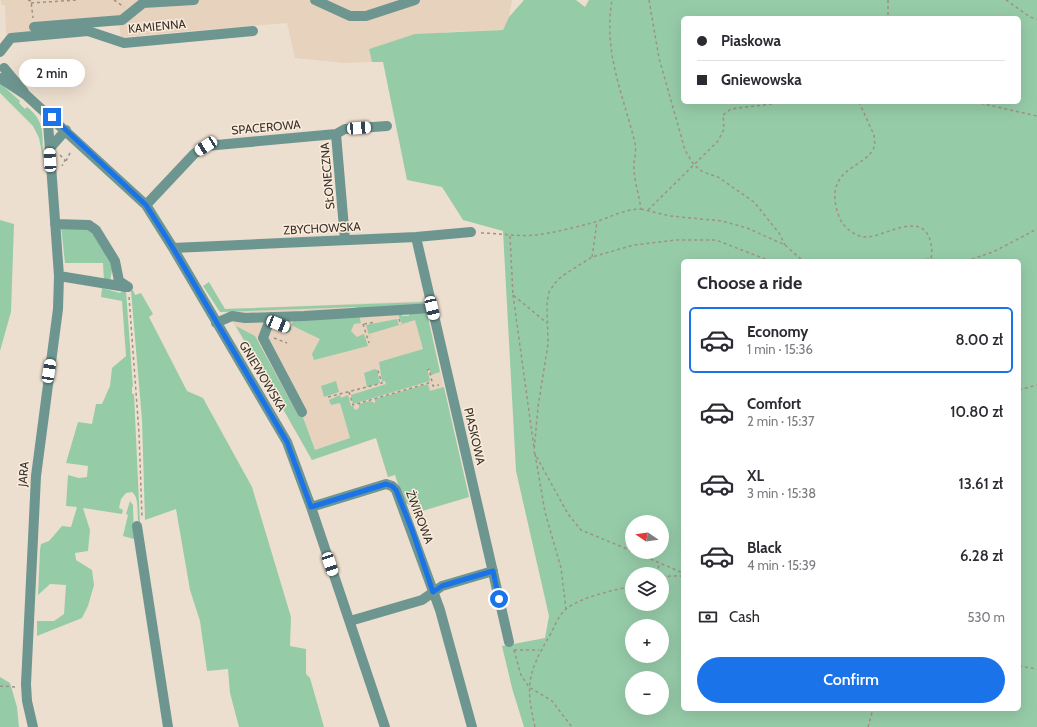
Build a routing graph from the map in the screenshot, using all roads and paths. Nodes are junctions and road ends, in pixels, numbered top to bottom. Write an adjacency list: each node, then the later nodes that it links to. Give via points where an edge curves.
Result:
1 (28, 0): 11 (path)
2 (77, 0): 11 (path)
3 (194, 0): 10 (street)
4 (315, 0): 12 (street)
5 (415, 0): 12 (street, via 366,16 350,16)
6 (612, 0): 34 (path, via 611,52 636,145 634,169)
7 (649, 0): 32 (path, via 659,58 685,150)
8 (888, 0): 13 (path)
9 (1006, 0): 14 (path)
10 (141, 1): 15 (street, via 122,20)
11 (31, 3): 15 (path)
12 (331, 3)
13 (888, 16)
14 (1037, 19)
15 (34, 26)
16 (253, 31): 17 (street, KAMIENNA, via 124,43 88,30 35,34 11,38)
17 (0, 52): 18 (street, via 5,63)
18 (2, 71): 20 (street, GNIEWOWSKA)
19 (0, 78): 20 (street, GNIEWOWSKA)
20 (26, 95): 25 (street, GNIEWOWSKA)
21 (771, 104): 32 (path, via 732,109 723,116 724,129 718,142)
22 (860, 104): 48 (path, via 874,135 875,145 867,157 845,171 840,178 835,193 838,214 844,226 851,232 866,237 904,225 919,227 928,235 931,242)
23 (984, 104): 24 (path)
24 (1037, 116)
25 (52, 117): 27 (street, GNIEWOWSKA); 29 (street, JARA, via 48,122)
26 (387, 126): 28 (street, SPACEROWA, via 344,130)
27 (66, 130): 29 (street); 33 (street, GNIEWOWSKA)
28 (336, 134): 33 (street, SPACEROWA, via 206,146 194,154); 42 (street, SŁONECZNA)
29 (50, 148): 37 (street, JARA)
30 (68, 155): 31 (path)
31 (66, 161)
32 (694, 165): 35 (path); 43 (path, via 703,172 718,177 754,202 779,233)
33 (146, 205): 44 (street, GNIEWOWSKA)
34 (641, 209): 35 (path); 36 (path, via 630,209)
35 (648, 210): 43 (path, via 670,216 722,221 747,228)
36 (597, 222): 40 (path, via 536,235); 45 (path)
37 (55, 224): 50 (street, JARA); 51 (street, via 89,225 96,230 115,261 119,281)
38 (1037, 229): 49 (path, via 993,252)
39 (471, 232): 40 (path, via 501,233); 41 (street, ZBYCHOWSKA)
40 (510, 236): 52 (path)
41 (416, 237): 42 (street, ZBYCHOWSKA); 53 (street, PIASKOWA)
42 (345, 240): 44 (street, ZBYCHOWSKA)
43 (785, 245): 47 (path)
44 (173, 248): 56 (street, GNIEWOWSKA)
45 (592, 257): 46 (path, via 634,245 676,240 716,240); 57 (path, via 555,283 549,292)
46 (765, 259)
47 (800, 259)
48 (930, 259)
49 (972, 259)
50 (59, 276): 51 (street); 92 (street, JARA, via 58,309 44,402 33,521 26,684)
51 (128, 289): 71 (path, via 139,433)
52 (513, 295): 57 (path); 69 (path)
53 (432, 308): 54 (street); 63 (street, PIASKOWA)
54 (360, 312): 55 (street); 59 (path)
55 (270, 319): 56 (street, via 232,316); 58 (street); 68 (street, via 263,338)
56 (216, 323): 70 (street, GNIEWOWSKA, via 287,442)
57 (548, 323): 69 (path, via 548,344)
58 (286, 328)
59 (369, 343)
60 (377, 368): 66 (path, via 382,383)
61 (427, 370): 62 (path)
62 (432, 382): 63 (path, via 433,386); 66 (path, via 353,405)
63 (449, 382): 76 (street, PIASKOWA)
64 (1037, 385): 65 (path)
65 (1021, 389)
66 (349, 392): 67 (path)
67 (328, 397)
68 (302, 412)
69 (534, 452): 72 (path, via 568,514 581,530); 82 (path, via 545,512 561,568)
70 (311, 507): 81 (street, ŻWIROWA, via 386,484 392,486 412,530); 83 (street, GNIEWOWSKA)
71 (139, 525): 93 (street)
72 (625, 549)
73 (650, 559): 74 (path)
74 (660, 563): 75 (path); 77 (path)
75 (659, 567)
76 (493, 571): 81 (street, via 442,586); 84 (street, PIASKOWA)
77 (681, 574)
78 (681, 575): 79 (path)
79 (669, 576)
80 (625, 588): 82 (path, via 583,600)
81 (433, 592): 83 (street, via 422,600); 95 (street, ŻWIROWA)
82 (566, 609): 85 (path)
83 (350, 621): 94 (street, GNIEWOWSKA)
84 (511, 646): 85 (path); 90 (path, via 521,676)
85 (539, 650): 90 (path, via 532,668)
86 (1021, 666): 87 (path)
87 (1037, 669)
88 (0, 686): 89 (path)
89 (20, 687)
90 (529, 687): 96 (path, via 529,701); 97 (path, via 552,701)
91 (872, 711): 98 (path)
92 (33, 727)
93 (168, 727)
94 (385, 727)
95 (472, 727)
96 (535, 727)
97 (572, 727)
98 (868, 727)

